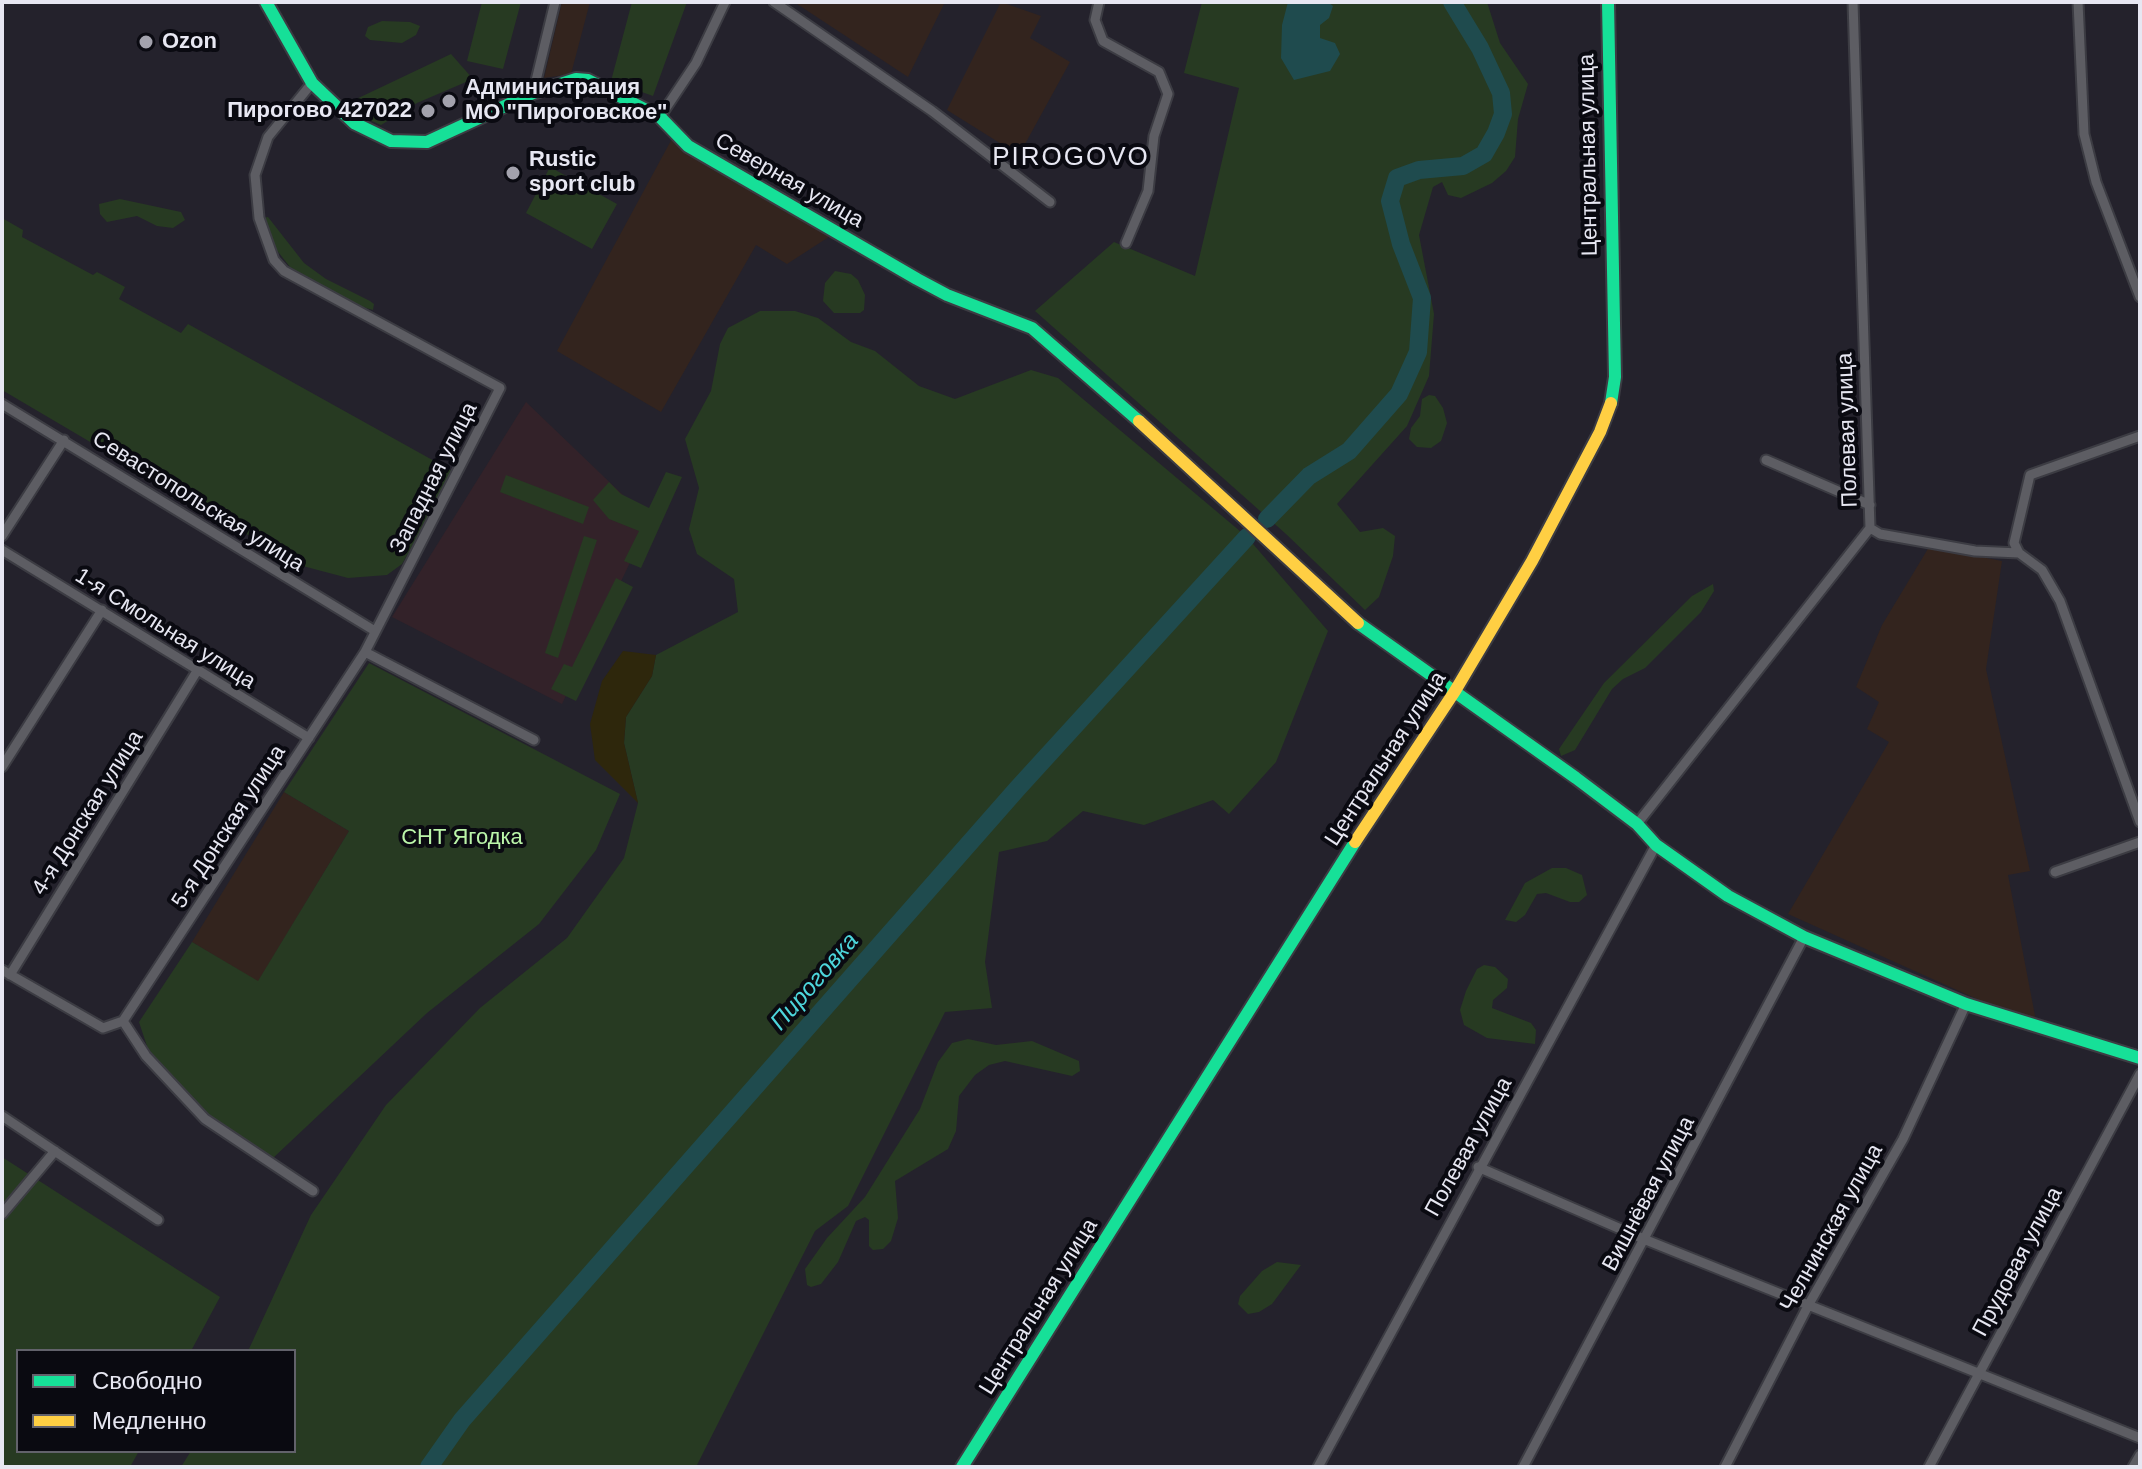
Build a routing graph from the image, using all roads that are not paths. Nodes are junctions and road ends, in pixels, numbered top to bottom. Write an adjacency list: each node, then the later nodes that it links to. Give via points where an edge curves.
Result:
1 (266, 2): 9 (street, Северная улица)
2 (555, 2): 10 (street)
3 (725, 2): 11 (street, via 696,63)
4 (774, 2): 12 (street, via 932,111)
5 (1099, 2): 13 (street, via 1095,20 1103,41 1159,72 1168,94 1154,136 1148,191)
6 (1608, 2): 28 (street, Центральная улица, via 1612,401 1532,561)
7 (1853, 2): 19 (street, Полевая улица)
8 (2078, 2): 14 (street, via 2084,134 2096,182)
9 (312, 83): 10 (street, Северная улица, via 373,135 409,144 427,142); 25 (street, Западная улица, via 268,137 255,175 259,218 274,260 284,271 500,388)
10 (533, 93): 11 (street, Северная улица, via 588,80)
11 (660, 117): 28 (street, Северная улица, via 688,146 917,279 1032,328 1367,631)
12 (1050, 202)
13 (1126, 243)
14 (2140, 297)
15 (2, 404): 17 (street, Севастопольская улица)
16 (2140, 436): 23 (street, via 2030,475 2014,543)
17 (64, 440): 21 (street); 25 (street, Севастопольская улица)
18 (1766, 460): 19 (street)
19 (1870, 505): 20 (street, Полевая улица)
20 (1870, 528): 23 (street, via 1975,551); 33 (street, Полевая улица)
21 (2, 536)
22 (2, 550): 24 (street, 1-я Смольная улица)
23 (2019, 553): 32 (street, via 2042,570 2060,601)
24 (102, 610): 27 (street, 1-я Смольная улица); 31 (street)
25 (375, 631): 26 (street, Западная улица)
26 (365, 652): 29 (street, 5-я Донская улица); 30 (street)
27 (197, 671): 29 (street, 1-я Смольная улица); 38 (street, 4-я Донская улица)
28 (1455, 691): 33 (street, Северная улица); 54 (street, Центральная улица)
29 (309, 738): 40 (street, 5-я Донская улица)
30 (534, 740)
31 (2, 767)
32 (2140, 822)
33 (1637, 824): 35 (street, Северная улица)
34 (2140, 842): 36 (street)
35 (1656, 845): 37 (street, Северная улица, via 1728,896); 45 (street, Полевая улица)
36 (2055, 872)
37 (1804, 937): 39 (street, Северная улица); 49 (street, Вишнёвая улица)
38 (6, 972): 40 (street, via 103,1028)
39 (1966, 1004): 41 (street, Северная улица); 50 (street, Челнинская улица, via 1903,1139)
40 (123, 1021): 46 (street, via 146,1056 205,1119)
41 (2140, 1058)
42 (2140, 1074): 51 (street, Прудовая улица)
43 (2, 1116): 44 (street)
44 (55, 1151): 47 (street); 48 (street)
45 (1478, 1167): 49 (street); 55 (street, Полевая улица)
46 (313, 1191)
47 (2, 1214)
48 (158, 1220)
49 (1646, 1240): 50 (street); 56 (street, Вишнёвая улица)
50 (1809, 1304): 51 (street); 57 (street, Челнинская улица)
51 (1979, 1373): 52 (street); 58 (street, Прудовая улица)
52 (2140, 1438)
53 (2140, 1455): 59 (street)
54 (962, 1467)
55 (1318, 1467)
56 (1523, 1467)
57 (1725, 1467)
58 (1929, 1467)
59 (2133, 1467)

